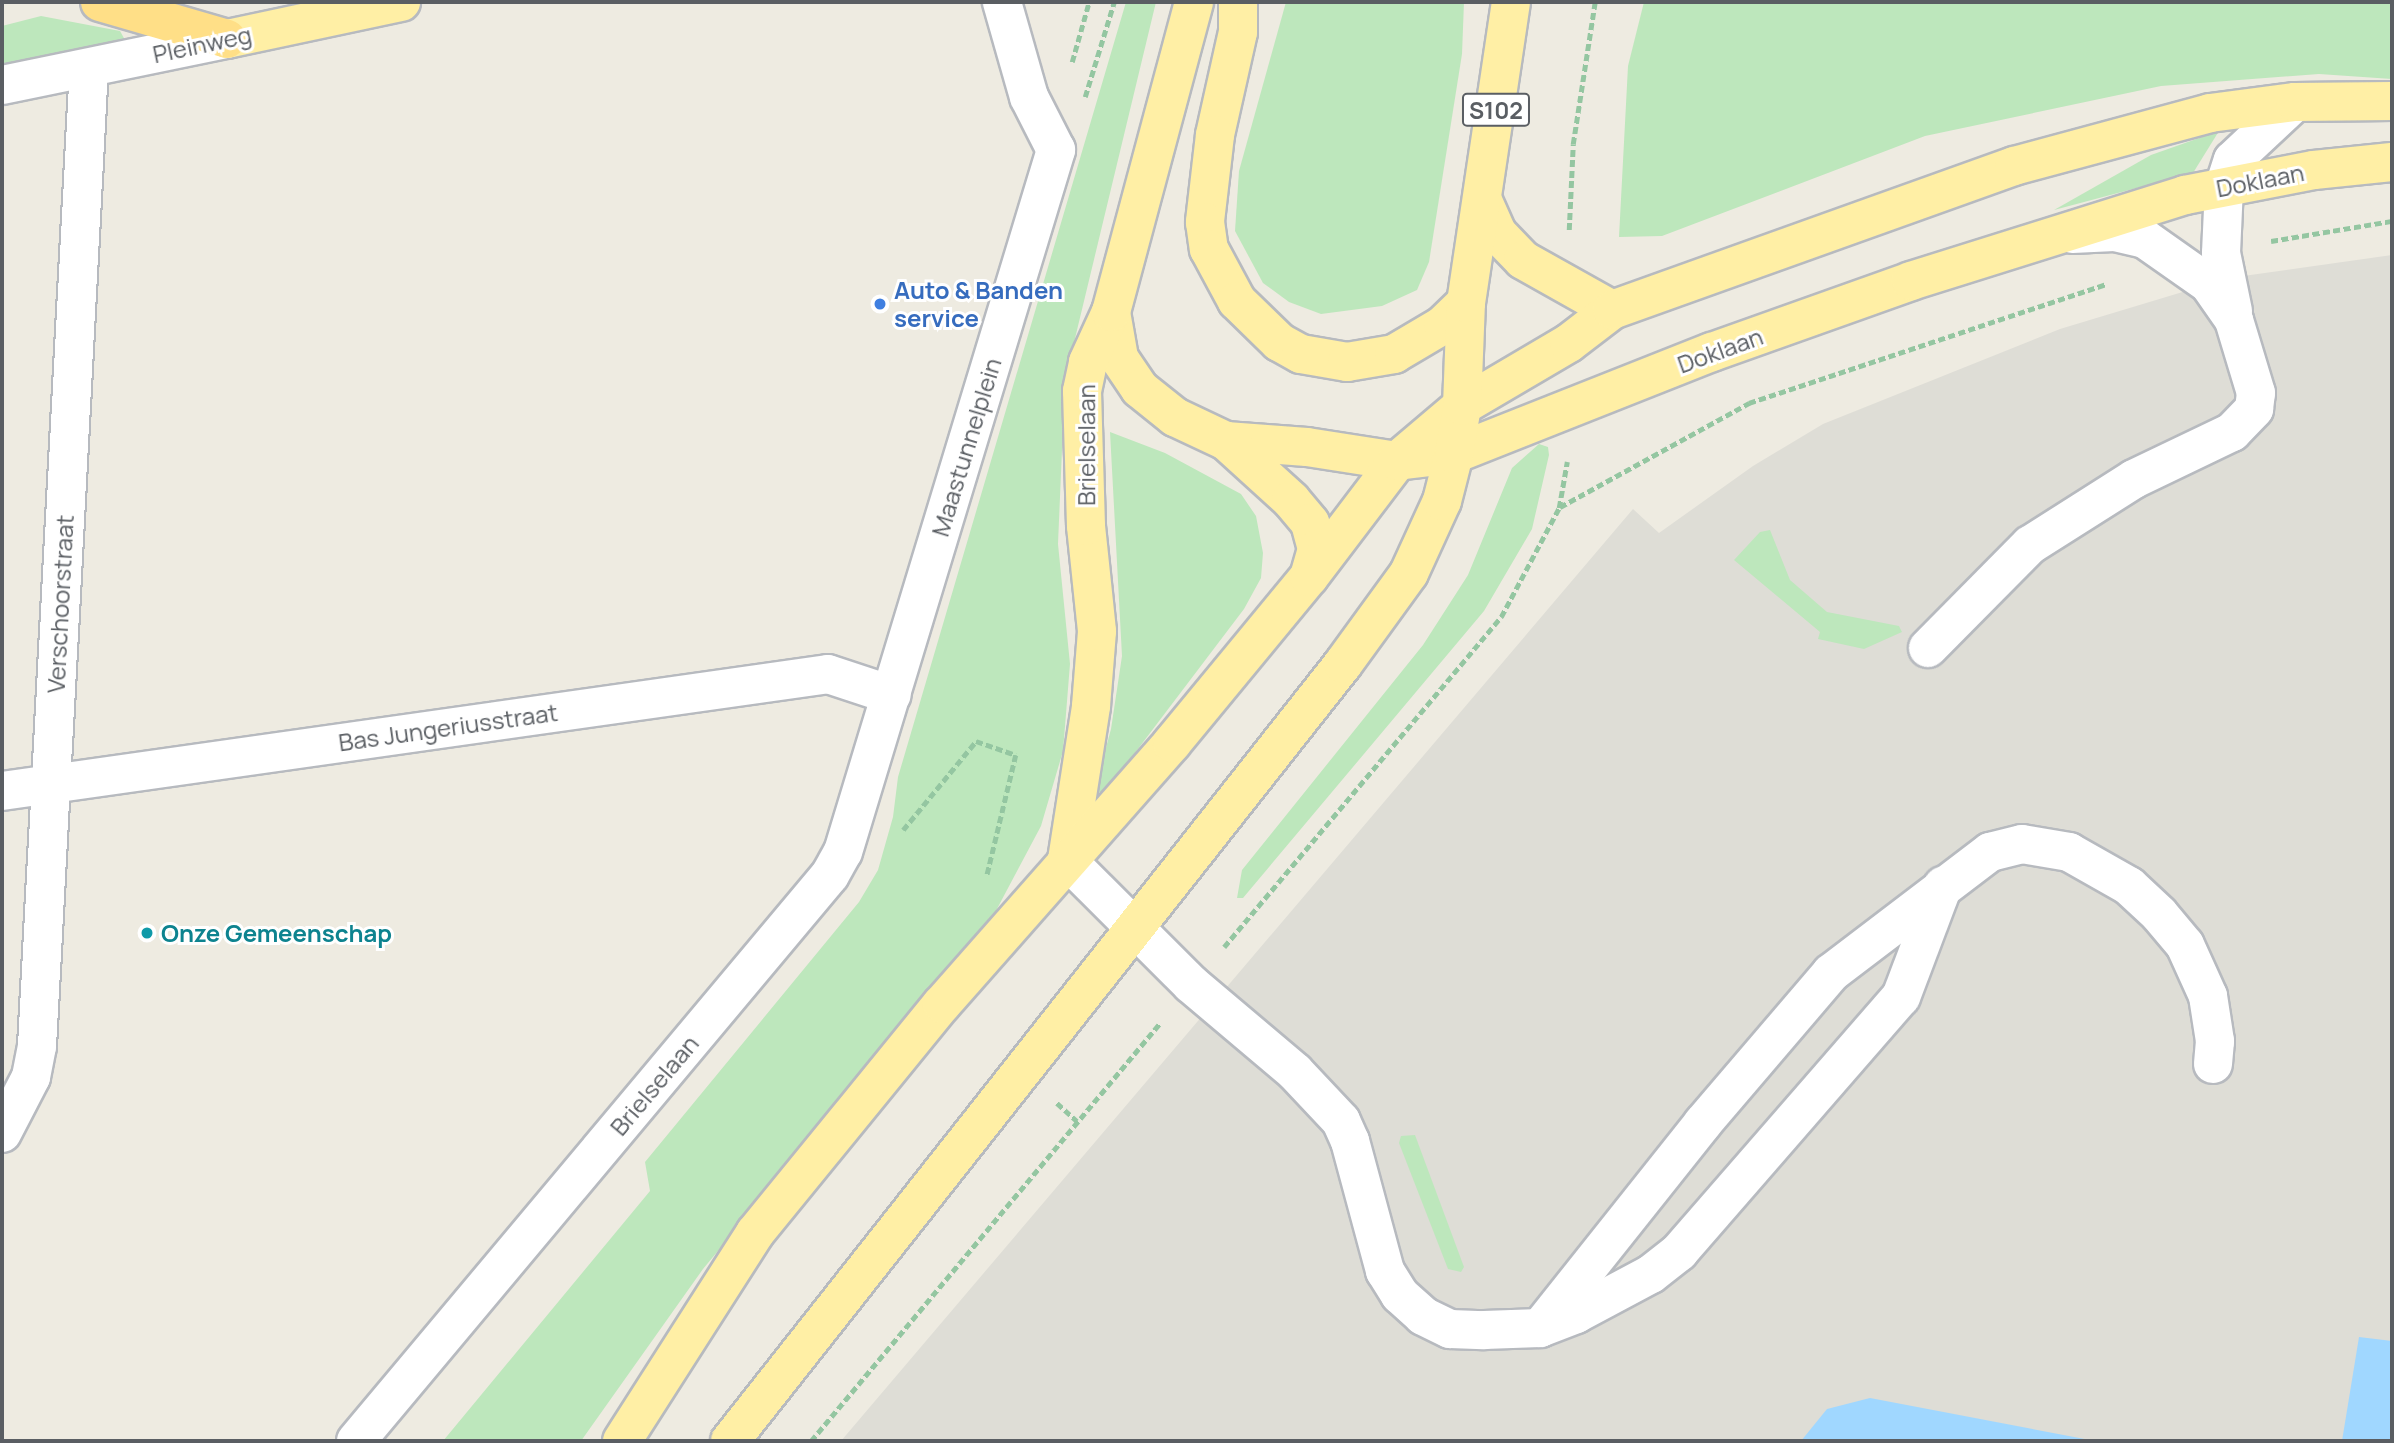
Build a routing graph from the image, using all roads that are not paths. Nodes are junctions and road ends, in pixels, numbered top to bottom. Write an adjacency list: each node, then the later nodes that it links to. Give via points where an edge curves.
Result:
1 (100, 2): 7 (highway)
2 (401, 2): 7 (main road, Pleinweg)
3 (1002, 2): 26 (street, Maastunnelplein, via 1030,97 1056,150)
4 (1194, 2): 19 (main road, Brielselaan)
5 (1238, 2): 17 (main road, via 1238,32 1215,135 1205,222 1213,258 1237,301 1279,342 1301,354 1347,362 1394,355 1443,325)
6 (1508, 7): 14 (main road, S102)
7 (228, 39): 8 (street, Pleinweg)
8 (89, 68): 9 (street, Pleinweg); 27 (street, Verschoorstraat)
9 (2, 85)
10 (2295, 102): 11 (main road); 13 (street, via 2233,160); 18 (main road, via 2210,113 2014,166)
11 (2392, 102)
12 (2392, 162): 13 (main road, Doklaan, via 2314,170)
13 (2224, 187): 15 (main road, Doklaan); 16 (street)
14 (1483, 201): 17 (main road); 18 (main road, via 1497,233 1523,260)
15 (2058, 234): 16 (street, via 2114,233 2145,239); 22 (main road, Doklaan, via 1724,348)
16 (2204, 266): 25 (street, via 2234,320 2256,393 2247,422 2134,479 2030,545)
17 (1466, 303): 20 (main road)
18 (1612, 310): 20 (main road, via 1569,343)
19 (1111, 312): 21 (main road, Doklaan, via 1119,358 1140,389 1175,417); 29 (main road, Brielselaan, via 1088,362 1082,391 1086,526 1097,631 1091,706)
20 (1462, 406): 22 (main road); 23 (main road)
21 (1226, 441): 23 (main road, Doklaan); 24 (main road, via 1292,500 1310,523 1317,549)
22 (1454, 454): 23 (main road, Doklaan); 31 (main road, via 1424,543 1384,609)
23 (1397, 461): 24 (main road)
24 (1309, 577): 29 (main road)
25 (1928, 648)
26 (891, 695): 27 (street, Bas Jungeriusstraat, via 828,674); 35 (street, Brielselaan, via 843,852 830,876)
27 (50, 783): 28 (street, Bas Jungeriusstraat); 33 (street, Verschoorstraat, via 37,1045 31,1077)
28 (2, 791)
29 (1067, 860): 31 (street); 36 (main road, via 755,1233)
30 (1943, 886): 32 (street, via 1990,852 2022,844 2069,852 2105,870 2149,905 2185,945 2208,996 2215,1041); 34 (street, via 1831,973 1703,1123); 34 (street, via 1901,997 1679,1252 1610,1299)
31 (1131, 928): 34 (street, via 1295,1072 1340,1121 1350,1141 1385,1271 1400,1295 1423,1316 1450,1329); 37 (main road)
32 (2213, 1064)
33 (2, 1133)
34 (1539, 1328)
35 (356, 1441)
36 (622, 1441)
37 (730, 1441)

